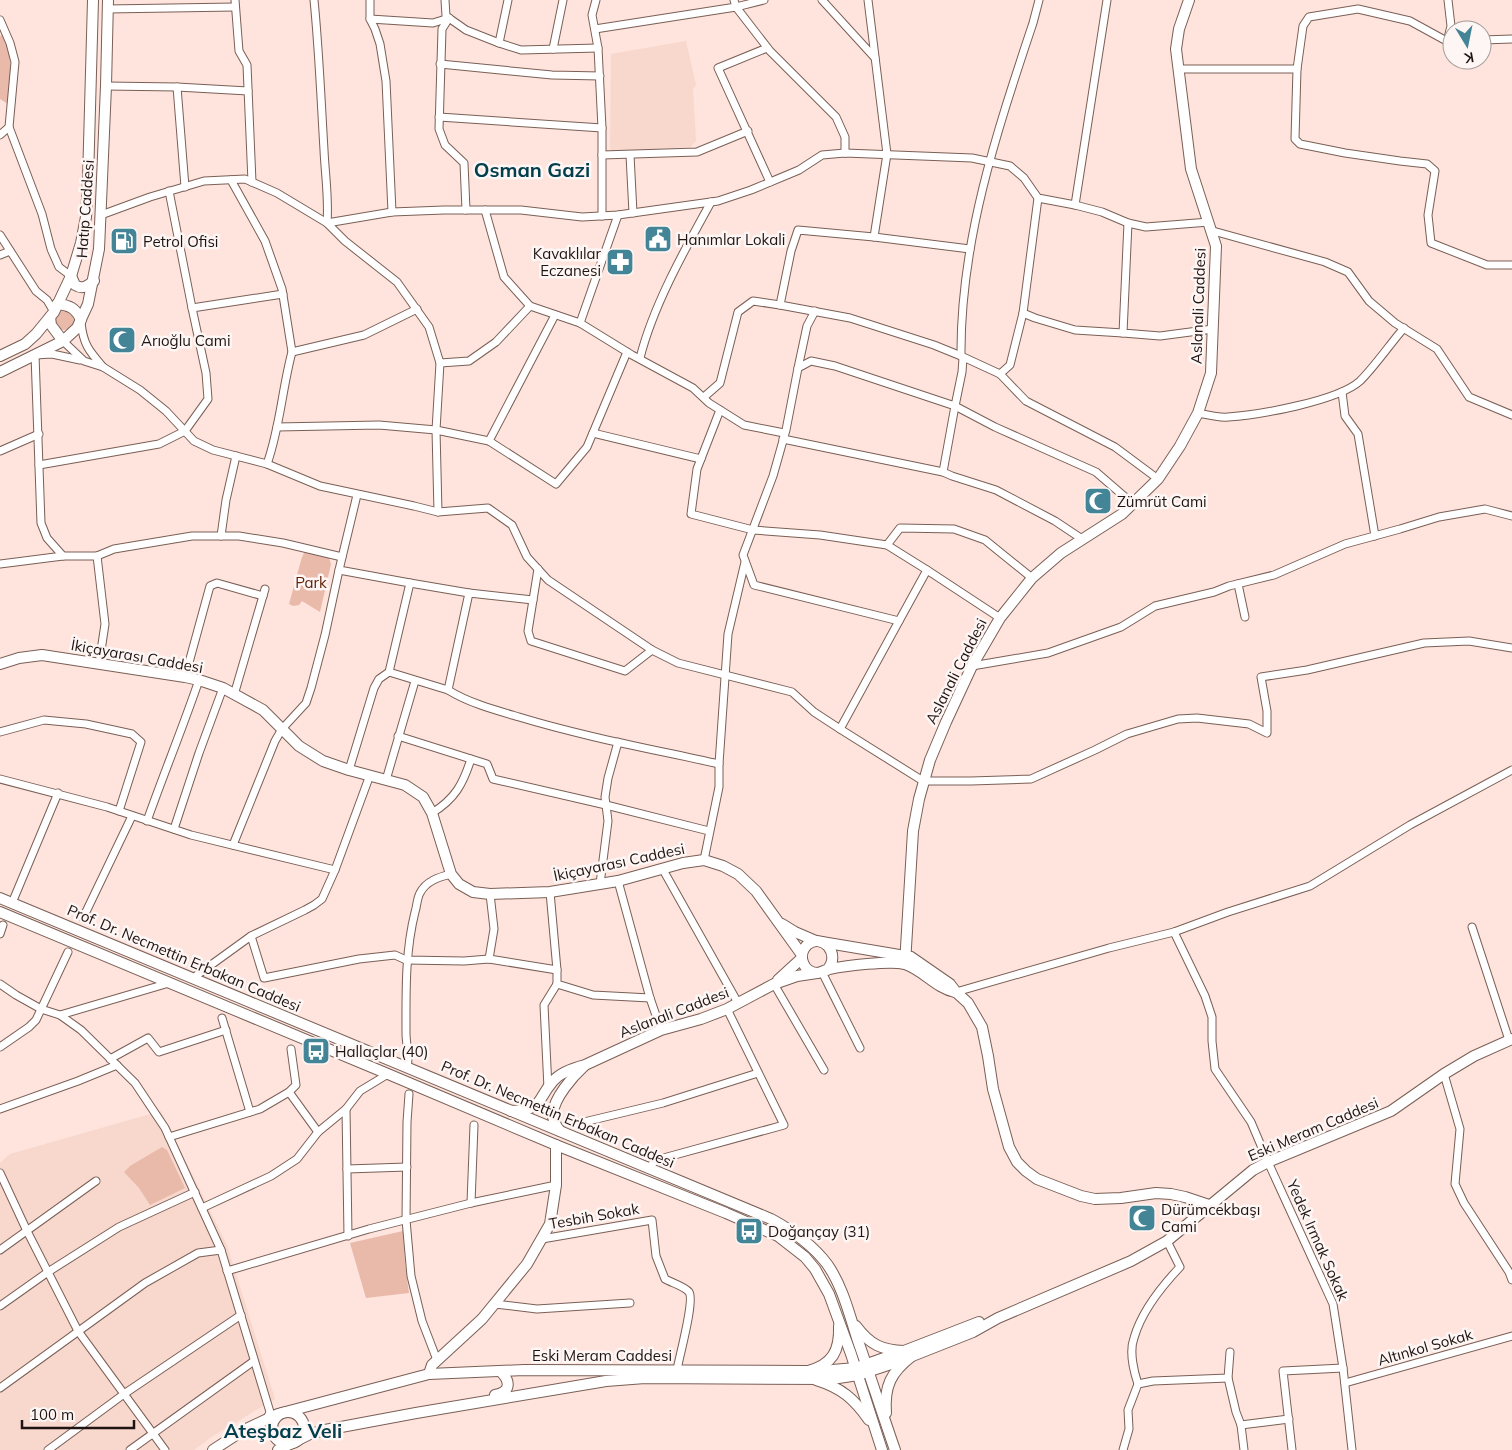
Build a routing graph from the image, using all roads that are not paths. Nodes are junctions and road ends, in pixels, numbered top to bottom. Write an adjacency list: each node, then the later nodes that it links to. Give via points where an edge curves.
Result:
1 (93, 0): 72 (street, Hatıp Caddesi, via 86,217)
2 (314, 0): 63 (street)
3 (370, 0): 19 (street)
4 (445, 0): 18 (street)
5 (508, 0): 26 (street)
6 (563, 0): 29 (street)
7 (596, 0): 22 (street, via 592,16)
8 (764, 0): 15 (street)
9 (822, 0): 30 (street)
10 (868, 0): 30 (street)
11 (1039, 0): 47 (street)
12 (1107, 0): 55 (street)
13 (1189, 0): 32 (street, Aslanali Caddesi, via 1179,29)
14 (1448, 0): 20 (street)
15 (735, 3): 22 (street); 28 (street)
16 (108, 4): 17 (street); 35 (street, Hatıp Caddesi)
17 (235, 4): 37 (street, via 239,51 247,64)
18 (449, 18): 19 (street, via 433,23); 26 (street, via 466,30); 31 (street, via 442,29)
19 (370, 19): 58 (street, via 380,44 386,81)
20 (1450, 20)
21 (0, 21): 39 (street, via 15,62)
22 (594, 29): 27 (street)
23 (1442, 39): 33 (street, via 1410,21 1358,9 1309,17 1303,26)
24 (1512, 39): 25 (street)
25 (1492, 40)
26 (499, 43): 29 (street, via 521,50)
27 (598, 48): 29 (street); 34 (street)
28 (767, 48): 41 (street, via 718,68); 43 (street, via 836,117 845,137)
29 (553, 49)
30 (875, 58): 44 (street)
31 (440, 64): 34 (street, via 543,75); 38 (street)
32 (1178, 69): 33 (street); 65 (street, Aslanali Caddesi, via 1191,168)
33 (1298, 69): 71 (street, via 1295,140 1300,144 1345,153 1427,164 1435,171 1428,215 1431,243 1487,265)
34 (600, 76): 40 (street)
35 (106, 86): 36 (street); 60 (street, Hatıp Caddesi)
36 (177, 87): 37 (street); 51 (street)
37 (248, 91): 49 (street)
38 (439, 117): 40 (street); 56 (street, via 439,129 445,145 464,163)
39 (9, 127): 42 (street); 72 (street, via 42,214 51,249 59,267)
40 (602, 128): 46 (street)
41 (748, 131): 45 (street, via 697,152); 50 (street)
42 (0, 135)
43 (845, 153): 44 (street); 50 (street, via 822,155 800,170)
44 (887, 154): 47 (street); 67 (street)
45 (630, 155): 46 (street); 59 (street)
46 (602, 156): 62 (street)
47 (989, 161): 53 (street, via 1010,166 1024,178); 68 (street)
48 (232, 180): 49 (street); 51 (street); 74 (street, via 265,241)
49 (252, 182): 63 (street)
50 (770, 182): 54 (street)
51 (184, 187): 52 (street)
52 (169, 191): 60 (street); 77 (street)
53 (1038, 198): 55 (street); 81 (street)
54 (711, 202): 59 (street); 94 (street, via 655,314)
55 (1075, 205): 64 (street, via 1102,212)
56 (466, 210): 57 (street); 58 (street)
57 (486, 210): 62 (street); 76 (street, via 504,277)
58 (392, 212): 63 (street)
59 (633, 213): 61 (street)
60 (101, 215): 73 (street, Hatıp Caddesi)
61 (618, 215): 62 (street); 84 (street)
62 (602, 216)
63 (327, 222): 78 (street, via 345,241 397,282)
64 (1128, 224): 65 (street, via 1146,227); 87 (street)
65 (1211, 226): 85 (street, Aslanali Caddesi, via 1216,246); 86 (street, via 1348,272 1369,301)
66 (0, 235): 69 (street)
67 (874, 237): 68 (street); 75 (street, via 798,230)
68 (970, 248): 93 (street, via 960,335)
69 (10, 251): 70 (street); 79 (street)
70 (0, 255)
71 (1512, 264)
72 (71, 276): 73 (street, via 74,285 80,288); 79 (street, Hatıp Caddesi)
73 (94, 281): 83 (street, Hatıp Caddesi)
74 (283, 294): 77 (street); 89 (street)
75 (780, 305): 80 (street); 102 (street, via 753,301 738,312 720,383)
76 (530, 306): 82 (street); 96 (street, via 496,342 469,361)
77 (192, 308): 109 (street, via 206,373 208,399)
78 (417, 310): 89 (street, via 364,335); 96 (street, via 429,327)
79 (53, 311): 83 (street, via 71,307); 88 (street, via 51,325); 92 (street, Hatıp Caddesi, via 25,344)
80 (814, 311): 93 (street, via 850,318); 98 (street, via 807,326)
81 (1022, 313): 87 (street, via 1075,330); 100 (street, via 1010,365)
82 (555, 315): 84 (street); 113 (street)
83 (81, 320): 88 (street, Hatıp Caddesi); 97 (street, via 82,337)
84 (580, 323): 90 (street)
85 (1213, 328): 87 (street, via 1160,336); 105 (street, Aslanali Caddesi, via 1211,373)
86 (1404, 328): 101 (street, via 1359,382); 106 (street, via 1437,349 1470,397)
87 (1123, 333)
88 (63, 341): 91 (street, Hatıp Caddesi); 95 (street)
89 (292, 352): 107 (street)
90 (628, 352): 94 (street); 110 (street)
91 (35, 355): 95 (street, via 52,354); 99 (street, Hatıp Caddesi); 111 (street)
92 (0, 356)
93 (962, 357): 100 (street); 103 (street)
94 (640, 358): 102 (street)
95 (84, 361): 97 (street)
96 (440, 363): 108 (street)
97 (103, 367): 109 (street, via 140,390)
98 (798, 368): 103 (street, via 811,361 835,366); 112 (street)
99 (0, 372)
100 (1000, 374): 120 (street, via 1026,400 1115,447)
101 (1342, 392): 105 (street, via 1303,405 1226,418); 127 (street, via 1345,416 1358,434)
102 (704, 397): 104 (street)
103 (954, 406): 119 (street); 122 (street, via 1096,472)
104 (720, 410): 112 (street, via 744,425); 116 (street)
105 (1198, 413): 120 (street, Aslanali Caddesi)
106 (1512, 415)
107 (277, 427): 108 (street, via 379,425); 117 (street)
108 (436, 430): 113 (street); 123 (street)
109 (185, 431): 115 (street, via 194,441); 118 (street, via 159,444)
110 (593, 433): 113 (street, via 587,447 556,484); 116 (street)
111 (39, 434): 114 (street); 118 (street)
112 (784, 436): 119 (street); 125 (street, via 774,476)
113 (489, 441)
114 (0, 451)
115 (236, 456): 117 (street); 126 (street)
116 (701, 459): 125 (street, via 691,514)
117 (267, 464): 121 (street, via 320,486)
118 (39, 465): 130 (street, via 41,523 47,538)
119 (943, 472): 128 (street, via 996,490)
120 (1158, 479): 122 (street, Aslanali Caddesi)
121 (357, 494): 123 (street); 132 (street)
122 (1133, 504): 128 (street, Aslanali Caddesi)
123 (438, 512): 135 (street, via 488,508 512,525 527,557)
124 (1512, 516): 127 (street, via 1485,509 1439,517)
125 (753, 530): 129 (street); 133 (street, via 743,555)
126 (221, 536): 131 (street, via 192,536 114,549); 132 (street, via 283,543)
127 (1376, 536): 140 (street, via 1345,544 1274,575)
128 (1082, 539): 138 (street, Aslanali Caddesi)
129 (887, 544): 137 (street); 138 (street, via 900,528 954,529 985,540)
130 (64, 556): 131 (street); 134 (street)
131 (97, 556): 149 (street, via 105,624)
132 (342, 557): 136 (street)
133 (746, 562): 145 (street, via 754,586); 152 (street, via 728,634)
134 (0, 564)
135 (538, 569): 142 (street); 147 (street, via 548,580)
136 (339, 570): 139 (street); 159 (street, via 326,635 306,702)
137 (927, 570): 144 (street); 145 (street)
138 (1032, 578): 144 (street, Aslanali Caddesi)
139 (410, 583): 141 (street); 151 (street)
140 (1238, 584): 143 (street); 150 (street, via 1155,606 1121,627 1048,653)
141 (469, 593): 142 (street); 157 (street)
142 (533, 600): 147 (street, via 528,631 531,641 625,671)
143 (1245, 617)
144 (1000, 618): 150 (street, Aslanali Caddesi)
145 (899, 621): 160 (street)
146 (1512, 648): 171 (street, via 1469,641 1424,643 1307,670 1260,677 1267,711 1267,733 1249,724 1178,718 1127,734 1031,779)
147 (652, 650): 152 (street, via 678,663)
148 (0, 664): 149 (street, İkiçayarası Caddesi, via 42,656)
149 (99, 664): 153 (street, İkiçayarası Caddesi)
150 (972, 666): 171 (street, Aslanali Caddesi)
151 (388, 672): 155 (street); 166 (street, via 374,688)
152 (725, 675): 160 (street, via 792,692); 165 (street)
153 (185, 676): 154 (street, İkiçayarası Caddesi); 158 (street, via 210,586 217,582 264,592)
154 (199, 680): 156 (street, İkiçayarası Caddesi); 177 (street)
155 (415, 681): 157 (street); 162 (street)
156 (223, 688): 158 (street, İkiçayarası Caddesi); 178 (street)
157 (448, 690): 163 (street, via 483,706 559,729)
158 (234, 694): 159 (street, İkiçayarası Caddesi, via 263,710)
159 (282, 729): 166 (street, İkiçayarası Caddesi, via 299,746); 180 (street)
160 (840, 729): 171 (street)
161 (0, 732): 174 (street, via 44,720 86,724 132,734 141,742)
162 (398, 736): 164 (street); 170 (street)
163 (618, 742): 165 (street); 173 (street, via 608,778)
164 (471, 759): 173 (street, via 487,764 493,779); 175 (street, via 457,791)
165 (719, 764): 179 (street, via 719,786)
166 (349, 770): 168 (street, İkiçayarası Caddesi)
167 (1512, 770): 196 (street, via 1410,825 1310,886)
168 (370, 775): 170 (street, İkiçayarası Caddesi); 183 (street)
169 (0, 779): 172 (street)
170 (386, 780): 175 (street, İkiçayarası Caddesi, via 405,785 423,797)
171 (923, 780): 203 (street, Aslanali Caddesi, via 913,831)
172 (58, 793): 174 (street); 190 (street)
173 (606, 805): 179 (street); 186 (street, via 608,822)
174 (119, 812): 176 (street)
175 (432, 812): 184 (street, İkiçayarası Caddesi)
176 (132, 816): 177 (street); 192 (street)
177 (147, 821): 178 (street)
178 (174, 829): 180 (street)
179 (709, 831): 181 (street)
180 (233, 845): 183 (street)
181 (704, 860): 182 (street, İkiçayarası Caddesi); 193 (street, İkiçayarası Caddesi, via 738,874 756,891)
182 (662, 868): 185 (street, İkiçayarası Caddesi); 214 (street)
183 (334, 870): 198 (street, via 322,898 314,905)
184 (451, 874): 188 (street, İkiçayarası Caddesi, via 459,884 473,892); 204 (street, via 438,877 420,892)
185 (618, 880): 186 (street, İkiçayarası Caddesi); 213 (street)
186 (600, 884): 187 (street, İkiçayarası Caddesi)
187 (550, 892): 188 (street, İkiçayarası Caddesi); 205 (street)
188 (490, 894): 202 (street, via 494,929)
189 (0, 898): 190 (street, Prof. Dr. Necmettin Erbakan Caddesi)
190 (12, 903): 207 (street, Prof. Dr. Necmettin Erbakan Caddesi)
191 (0, 912): 208 (street, Prof. Dr. Necmettin Erbakan Caddesi)
192 (83, 918)
193 (777, 921): 199 (street); 201 (street, İkiçayarası Caddesi)
194 (4, 925): 197 (street)
195 (1472, 927): 221 (street)
196 (1174, 932): 212 (street); 246 (street, Yedek Irmak Sokak, via 1212,1017 1215,1069 1251,1122)
197 (0, 934)
198 (251, 936): 204 (street, via 264,978 359,959 394,955); 207 (street)
199 (819, 942): 201 (street, via 806,946); 203 (street); 206 (street, via 830,947 833,957 830,966)
200 (68, 952): 215 (street)
201 (802, 957): 206 (street, via 808,970); 211 (street, Aslanali Caddesi)
202 (489, 959): 204 (street); 205 (street)
203 (905, 959): 206 (street, Aslanali Caddesi); 212 (street, via 945,988)
204 (406, 960): 228 (street)
205 (557, 970): 210 (street)
206 (822, 971): 211 (street, Aslanali Caddesi); 223 (street)
207 (193, 978): 228 (street, Prof. Dr. Necmettin Erbakan Caddesi)
208 (170, 983): 217 (street); 231 (street, Prof. Dr. Necmettin Erbakan Caddesi)
209 (0, 984): 215 (street)
210 (557, 984): 213 (street, via 593,995); 233 (street, via 544,1005)
211 (774, 984): 214 (street, Aslanali Caddesi); 229 (street)
212 (956, 992): 255 (street, via 968,1003 982,1027 1004,1133 1017,1162 1026,1171 1037,1179 1095,1199 1156,1193 1186,1197)
213 (650, 998): 220 (street)
214 (738, 1003): 216 (street, Aslanali Caddesi)
215 (41, 1009): 217 (street); 222 (street, via 29,1027)
216 (727, 1009): 220 (street, Aslanali Caddesi); 230 (street)
217 (60, 1015): 225 (street, via 81,1030)
218 (222, 1018): 219 (street)
219 (226, 1030): 225 (street, via 159,1052 148,1038); 239 (street)
220 (661, 1030): 227 (street, Aslanali Caddesi)
221 (1510, 1040): 232 (street, Eski Meram Caddesi)
222 (0, 1047)
223 (860, 1048)
224 (291, 1049): 234 (street, via 296,1085)
225 (110, 1059): 226 (street)
226 (117, 1065): 236 (street); 244 (street, via 135,1083)
227 (584, 1065): 233 (street, Aslanali Caddesi, via 559,1075); 242 (street, Aslanali Caddesi, via 553,1109 553,1118)
228 (407, 1067): 238 (street, Prof. Dr. Necmettin Erbakan Caddesi)
229 (824, 1070)
230 (758, 1073): 240 (street, via 663,1103); 248 (street, via 784,1125 660,1159)
231 (388, 1074): 237 (street, via 360,1091); 245 (street, Prof. Dr. Necmettin Erbakan Caddesi)
232 (1444, 1074): 246 (street, Eski Meram Caddesi, via 1392,1111); 266 (street, via 1460,1129 1455,1184)
233 (548, 1089): 238 (street, Aslanali Caddesi, via 538,1104)
234 (289, 1092): 239 (street); 243 (street)
235 (409, 1094): 247 (street)
236 (0, 1109)
237 (346, 1109): 243 (street); 249 (street)
238 (511, 1110): 242 (street, Prof. Dr. Necmettin Erbakan Caddesi)
239 (250, 1112): 244 (street)
240 (580, 1123)
241 (474, 1125): 254 (street)
242 (560, 1131): 248 (street, Prof. Dr. Necmettin Erbakan Caddesi)
243 (318, 1132): 256 (street, via 297,1159 272,1176)
244 (169, 1137): 253 (street)
245 (556, 1145): 252 (street); 270 (street, Prof. Dr. Necmettin Erbakan Caddesi, via 778,1236 810,1263)
246 (1268, 1162): 255 (street, Eski Meram Caddesi, via 1252,1170); 280 (street, Yedek Irmak Sokak, via 1333,1304)
247 (406, 1167): 249 (street); 257 (street)
248 (649, 1168): 272 (street, Prof. Dr. Necmettin Erbakan Caddesi, via 771,1219 799,1236 828,1266)
249 (348, 1169): 259 (street)
250 (0, 1173): 258 (street)
251 (96, 1181): 258 (street)
252 (556, 1185): 254 (street); 260 (street, via 550,1224)
253 (194, 1192): 256 (street); 265 (street, via 119,1227)
254 (471, 1203): 257 (street)
255 (1210, 1205): 261 (street, Eski Meram Caddesi)
256 (202, 1208): 263 (street)
257 (406, 1220): 259 (street); 277 (street, via 414,1285 422,1321)
258 (26, 1231): 262 (street); 265 (street)
259 (348, 1236): 264 (street)
260 (542, 1240): 267 (street); 281 (street, Tesbih Sokak, via 652,1220 656,1256 665,1279 690,1293 691,1297)
261 (1167, 1241): 276 (street, Eski Meram Caddesi, via 1131,1261 972,1332); 289 (street, via 1180,1267 1144,1316 1133,1340 1133,1368)
262 (0, 1250)
263 (221, 1250): 264 (street); 273 (street, via 198,1253 144,1283)
264 (227, 1271): 271 (street)
265 (48, 1272): 269 (street); 273 (street)
266 (1512, 1280)
267 (495, 1304): 268 (street, via 537,1309); 277 (street)
268 (630, 1304)
269 (0, 1306)
270 (835, 1306): 282 (street, via 839,1335 836,1351 823,1365); 284 (street, Prof. Dr. Necmettin Erbakan Caddesi)
271 (241, 1315): 278 (street); 291 (street)
272 (851, 1318): 276 (street, via 870,1341 888,1350); 279 (street, Prof. Dr. Necmettin Erbakan Caddesi)
273 (78, 1331): 290 (street); 291 (street)
274 (1512, 1336): 288 (street, Altınkol Sokak)
275 (1230, 1352): 286 (street)
276 (908, 1354): 279 (street, Eski Meram Caddesi); 295 (street, via 887,1388)
277 (437, 1360): 285 (street)
278 (254, 1361): 293 (street, via 270,1412); 298 (street)
279 (867, 1368): 284 (street, Eski Meram Caddesi); 295 (street, Prof. Dr. Necmettin Erbakan Caddesi)
280 (1343, 1368): 288 (street, Yedek Irmak Sokak); 294 (street, via 1283,1371)
281 (677, 1370): 282 (street, Eski Meram Caddesi); 283 (street, Eski Meram Caddesi)
282 (808, 1370): 284 (street, Eski Meram Caddesi)
283 (500, 1371): 285 (street, Eski Meram Caddesi); 292 (street, via 507,1377 508,1384 502,1394 439,1404)
284 (857, 1371): 287 (street, Eski Meram Caddesi, via 844,1378); 297 (street, Prof. Dr. Necmettin Erbakan Caddesi)
285 (429, 1374): 293 (street, Eski Meram Caddesi)
286 (1228, 1378): 289 (street); 296 (street)
287 (816, 1380): 292 (street, Eski Meram Caddesi, via 624,1379); 297 (street, via 849,1396)
288 (1345, 1383): 309 (street, Yedek Irmak Sokak)
289 (1138, 1384): 306 (street, via 1128,1410 1130,1429)
290 (0, 1388)
291 (124, 1394): 298 (street); 299 (street)
292 (416, 1413): 303 (street, Eski Meram Caddesi, via 310,1434)
293 (267, 1419): 302 (street, Eski Meram Caddesi)
294 (1289, 1419): 296 (street); 308 (street)
295 (886, 1424): 305 (street, Prof. Dr. Necmettin Erbakan Caddesi)
296 (1241, 1425): 307 (street)
297 (876, 1432): 304 (street, Prof. Dr. Necmettin Erbakan Caddesi)
298 (153, 1434): 300 (street); 301 (street)
299 (48, 1450)
300 (130, 1450)
301 (166, 1450)
302 (213, 1450)
303 (278, 1450)
304 (882, 1450)
305 (896, 1450)
306 (1123, 1450)
307 (1244, 1450)
308 (1292, 1450)
309 (1352, 1450)

